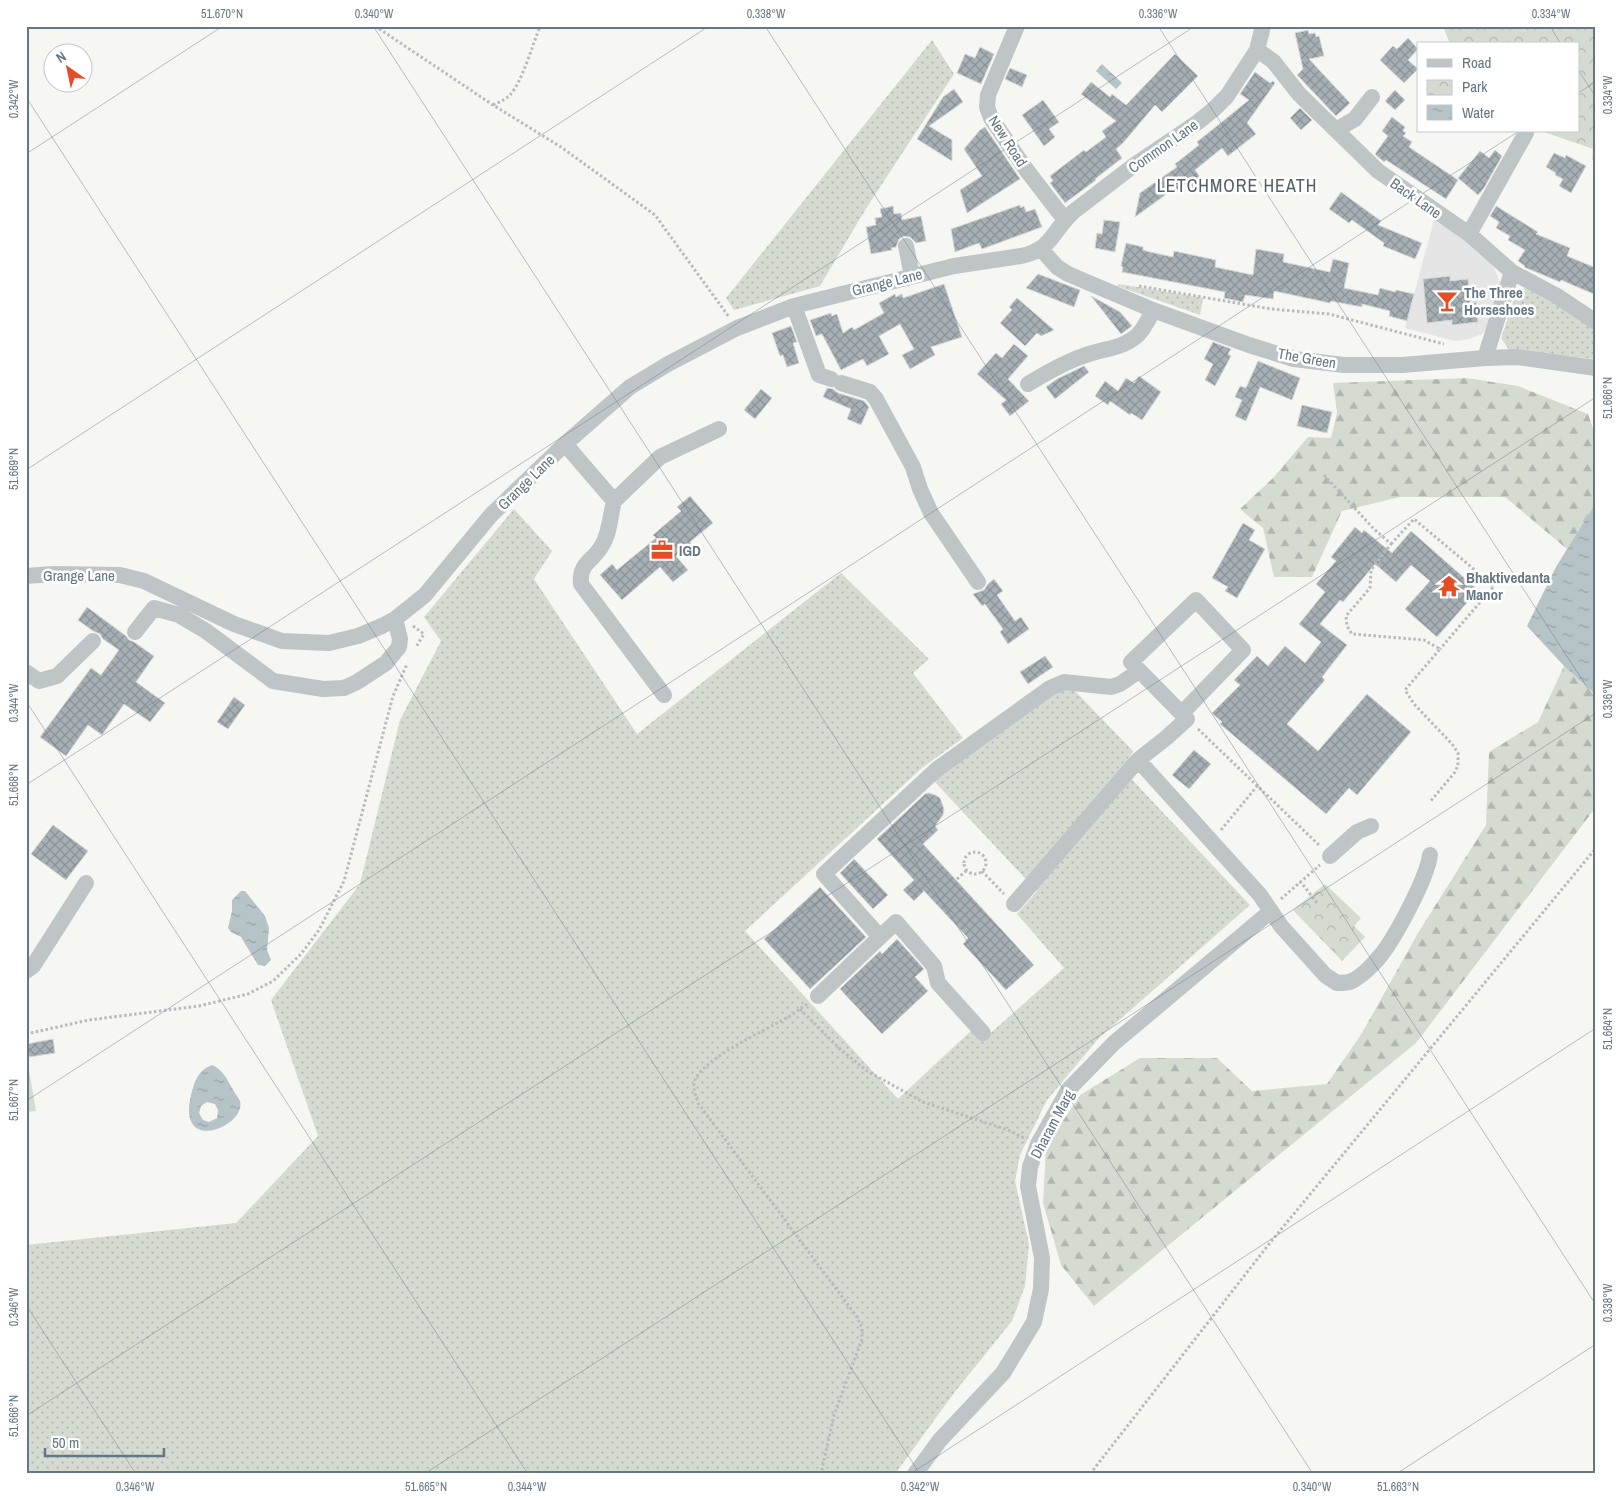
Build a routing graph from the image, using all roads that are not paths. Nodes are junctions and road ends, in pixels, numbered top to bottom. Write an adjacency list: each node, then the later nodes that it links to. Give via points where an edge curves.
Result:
1 (1017, 26): 7 (street, New Road, via 988,96 987,107 1025,168)
2 (1263, 26): 3 (street, Common Lane)
3 (1257, 50): 5 (street, Back Lane, via 1273,61 1299,94); 7 (street, Common Lane, via 1227,96 1214,109 1133,166)
4 (1372, 98): 5 (street, via 1355,119)
5 (1336, 130): 8 (street, Back Lane, via 1378,171)
6 (1526, 133): 8 (street)
7 (1065, 220): 10 (street, Common Lane)
8 (1469, 234): 11 (street, Back Lane)
9 (906, 246): 12 (street)
10 (1041, 249): 12 (street, Grange Lane, via 1032,254); 14 (street, The Green, via 1068,274)
11 (1512, 272): 15 (street, Back Lane); 16 (street)
12 (912, 276): 13 (street, Grange Lane)
13 (794, 306): 20 (street, Grange Lane, via 737,328 668,364 630,387); 23 (street, via 819,375 870,392 876,399 913,467 932,513)
14 (1154, 310): 16 (street, The Green, via 1294,359 1344,365 1402,365); 18 (street, via 1142,331 1126,344 1060,365)
15 (1596, 322)
16 (1485, 358): 17 (street, The Green, via 1516,357)
17 (1596, 368)
18 (1028, 384)
19 (719, 429): 21 (street, via 660,456)
20 (566, 444): 21 (street); 24 (street, Grange Lane, via 491,515 425,595)
21 (614, 501): 29 (street, via 607,537 583,566 581,584)
22 (26, 576): 24 (street, Grange Lane, via 120,575 144,581 234,624 282,641 329,643 358,636)
23 (978, 582)
24 (399, 616): 25 (street, via 398,647 386,662 344,688 323,689 272,681 179,615 154,608)
25 (135, 632)
26 (93, 640): 28 (street, via 57,676 39,681)
27 (1139, 671): 30 (street); 30 (street, via 1131,662 1196,600 1243,650); 38 (street, via 1111,686 1064,682 1050,688 936,770 824,874)
28 (26, 672)
29 (664, 695)
30 (1185, 716): 31 (street, via 1166,738)
31 (1138, 760): 36 (street); 37 (street)
32 (1371, 826): 34 (street, via 1357,832)
33 (1430, 855): 37 (street, via 1411,903 1388,945 1380,957 1350,982 1330,980)
34 (1330, 856)
35 (86, 883): 39 (street, via 33,966)
36 (1014, 904)
37 (1271, 911): 42 (street, Dharam Marg, via 1122,1037 1069,1089 1038,1144 1030,1167 1028,1186 1042,1258 1041,1289 1034,1322 1003,1373 940,1440)
38 (880, 937): 40 (street); 41 (street, via 896,922 934,966 938,983)
39 (26, 971)
40 (818, 996)
41 (983, 1032)
42 (915, 1474)

